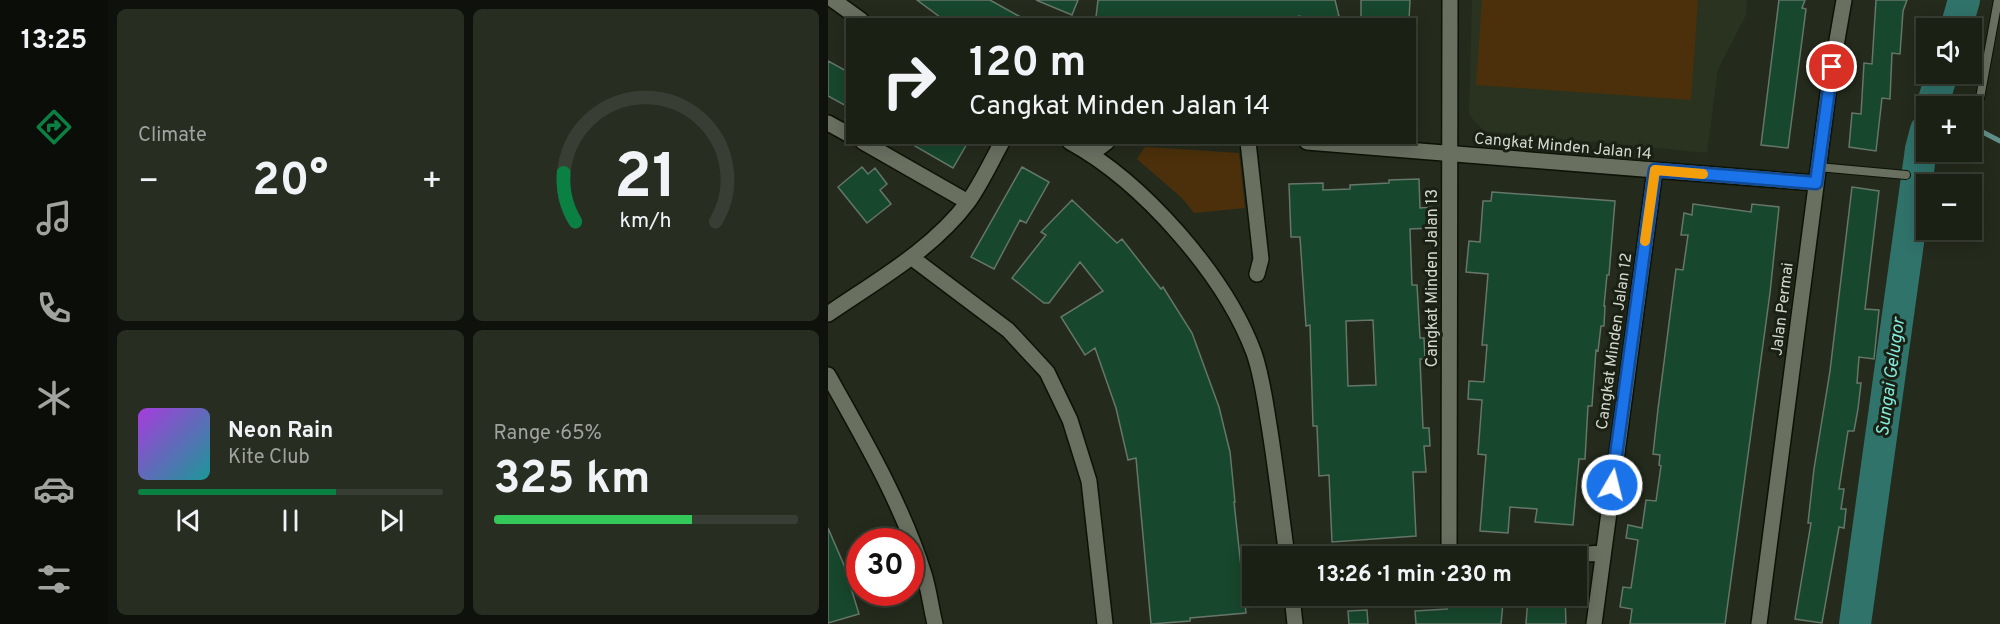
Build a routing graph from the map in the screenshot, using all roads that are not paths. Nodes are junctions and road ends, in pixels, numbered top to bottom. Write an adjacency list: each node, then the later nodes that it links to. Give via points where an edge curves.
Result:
1 (833, 0): 5 (street)
2 (1450, 0): 16 (street, Cangkat Minden Jalan 13)
3 (1845, 0): 17 (street, Jalan Permai)
4 (1998, 0): 6 (lane)
5 (858, 18)
6 (1980, 96)
7 (828, 123): 8 (street)
8 (846, 133)
9 (866, 144): 21 (street)
10 (1001, 144): 21 (street)
11 (1074, 144): 15 (street)
12 (1104, 144): 15 (street)
13 (1248, 144): 23 (street, via 1261,259)
14 (1331, 144): 16 (street, Cangkat Minden Jalan 14)
15 (1091, 154): 26 (street, via 1122,178 1184,241 1204,264 1240,324 1262,382)
16 (1449, 154): 18 (street, Cangkat Minden Jalan 14); 27 (street, Cangkat Minden Jalan 13)
17 (1818, 167): 19 (lane); 20 (street, Jalan Permai)
18 (1655, 170): 20 (street, Cangkat Minden Jalan 14); 28 (street, Cangkat Minden Jalan 12)
19 (1906, 175)
20 (1816, 183): 35 (street, Jalan Permai)
21 (968, 202): 22 (street)
22 (911, 257): 24 (street); 32 (street, via 1008,330 1047,372 1070,420 1089,481)
23 (1257, 274)
24 (828, 314)
25 (828, 375): 31 (street, via 899,510 924,576)
26 (1286, 546)
27 (1449, 546)
28 (1602, 553): 29 (street); 34 (street, Cangkat Minden Jalan 12)
29 (1587, 554)
30 (1293, 606): 33 (street)
31 (935, 624)
32 (1105, 624)
33 (1295, 624)
34 (1594, 624)
35 (1758, 624)

